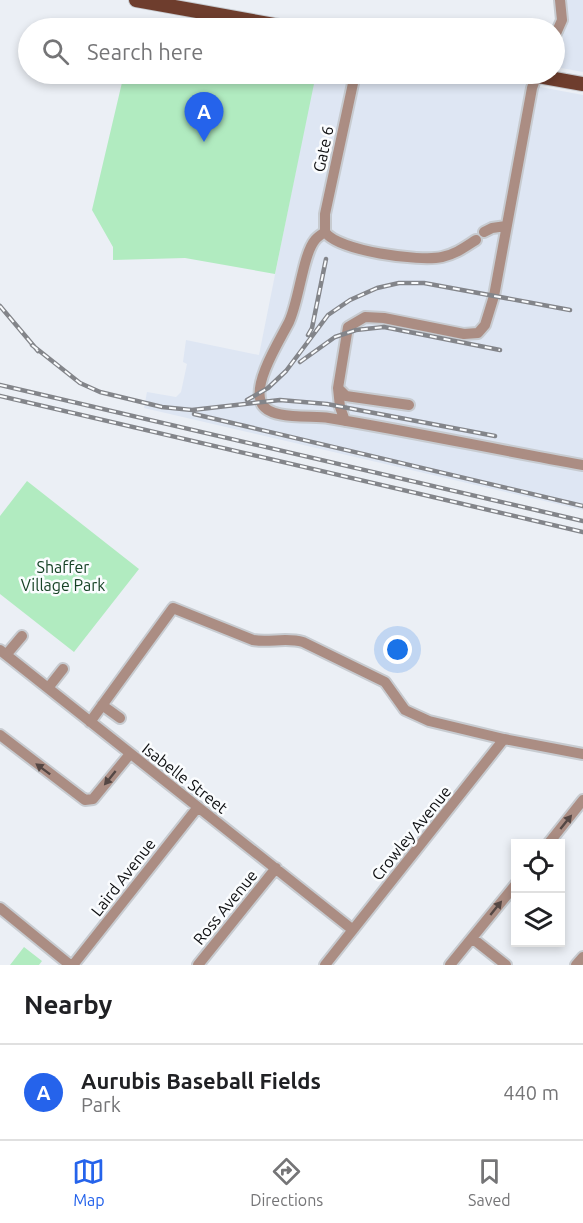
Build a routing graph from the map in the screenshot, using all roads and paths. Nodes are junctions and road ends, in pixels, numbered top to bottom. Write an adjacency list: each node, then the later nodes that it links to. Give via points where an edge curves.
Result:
1 (136, 0): 3 (main road)
2 (560, 0): 5 (street)
3 (158, 2): 4 (main road)
4 (240, 18)
5 (562, 18)
6 (565, 80): 9 (main road)
7 (353, 84): 11 (street, Gate 6, via 325,214)
8 (531, 84): 10 (street)
9 (583, 84)
10 (506, 226): 11 (street, via 492,228 456,253 417,259 345,245); 12 (street, via 494,296 485,325 478,333 464,334 365,316 348,327)
11 (325, 232): 14 (street, via 315,239 310,250 296,304 266,367 260,393 264,407 274,413)
12 (338, 388): 13 (street, via 346,396); 14 (street)
13 (409, 405)
14 (345, 421): 15 (street)
15 (583, 465)
16 (22, 636): 17 (street)
17 (3, 652): 19 (street, Isabelle Street)
18 (63, 669): 19 (street)
19 (48, 688): 22 (street, Isabelle Street)
20 (102, 705): 21 (street); 22 (street); 24 (street, via 173,608 253,640 303,642 385,682 410,714)
21 (120, 718)
22 (90, 722): 25 (street, Isabelle Street)
23 (0, 735): 25 (street, one-way to 23, via 93,799 83,800)
24 (504, 739): 26 (street); 33 (street, Crowley Avenue)
25 (130, 754): 28 (street, Isabelle Street)
26 (583, 754)
27 (583, 800): 29 (street, one-way to 27)
28 (198, 807): 30 (street, Isabelle Street); 37 (street, Laird Avenue)
29 (551, 839)
30 (276, 868): 33 (street, Isabelle Street); 38 (street, Ross Avenue)
31 (511, 890): 34 (street, one-way to 31)
32 (0, 908): 36 (street)
33 (353, 930): 39 (street, Crowley Avenue)
34 (472, 938): 40 (street); 41 (street)
35 (583, 957): 42 (street)
36 (58, 961): 37 (street)
37 (71, 965)
38 (198, 965)
39 (325, 965)
40 (450, 965)
41 (506, 965)
42 (576, 965)

